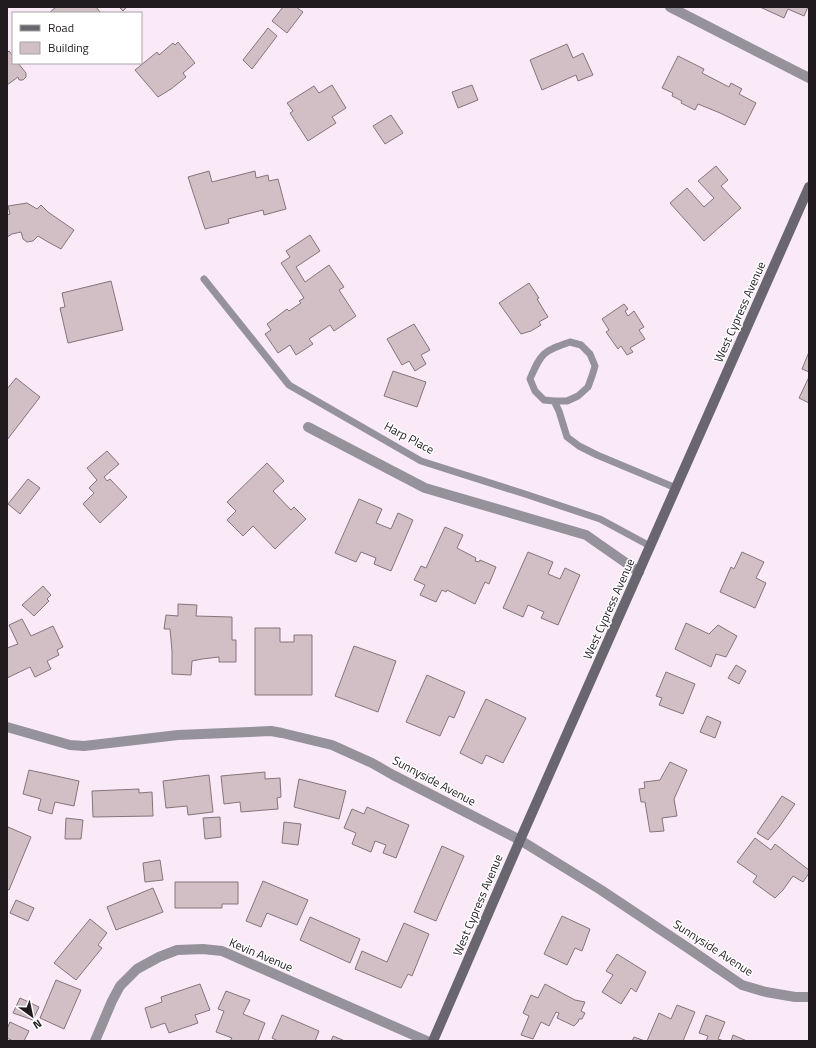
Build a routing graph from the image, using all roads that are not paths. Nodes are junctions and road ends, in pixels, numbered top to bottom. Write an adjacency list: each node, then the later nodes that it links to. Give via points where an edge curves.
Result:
1 (670, 7): 2 (street)
2 (809, 78)
3 (809, 187): 4 (main road, West Cypress Avenue)
4 (806, 201): 8 (main road, West Cypress Avenue)
5 (204, 279): 9 (lane, Harp Place, via 289,385 421,461 600,519)
6 (554, 401): 6 (lane, via 566,401 578,396 588,387 595,366 590,354 581,345 570,342 547,350 538,360 530,379 535,391 544,400); 8 (lane, via 567,437 579,446 597,456)
7 (308, 427): 10 (street, via 425,488 586,535)
8 (676, 488): 9 (main road, West Cypress Avenue)
9 (650, 546): 10 (main road, West Cypress Avenue)
10 (639, 572): 12 (main road, West Cypress Avenue)
11 (7, 727): 12 (street, Sunnyside Avenue, via 70,745 84,746 178,735 271,731 282,733 332,745)
12 (520, 840): 13 (street, Sunnyside Avenue, via 601,890 742,985 766,992); 16 (main road, West Cypress Avenue)
13 (809, 997)
14 (95, 1041): 15 (street, Kevin Avenue, via 120,986 138,969 177,950 203,949 222,951)
15 (427, 1041)
16 (433, 1041)

